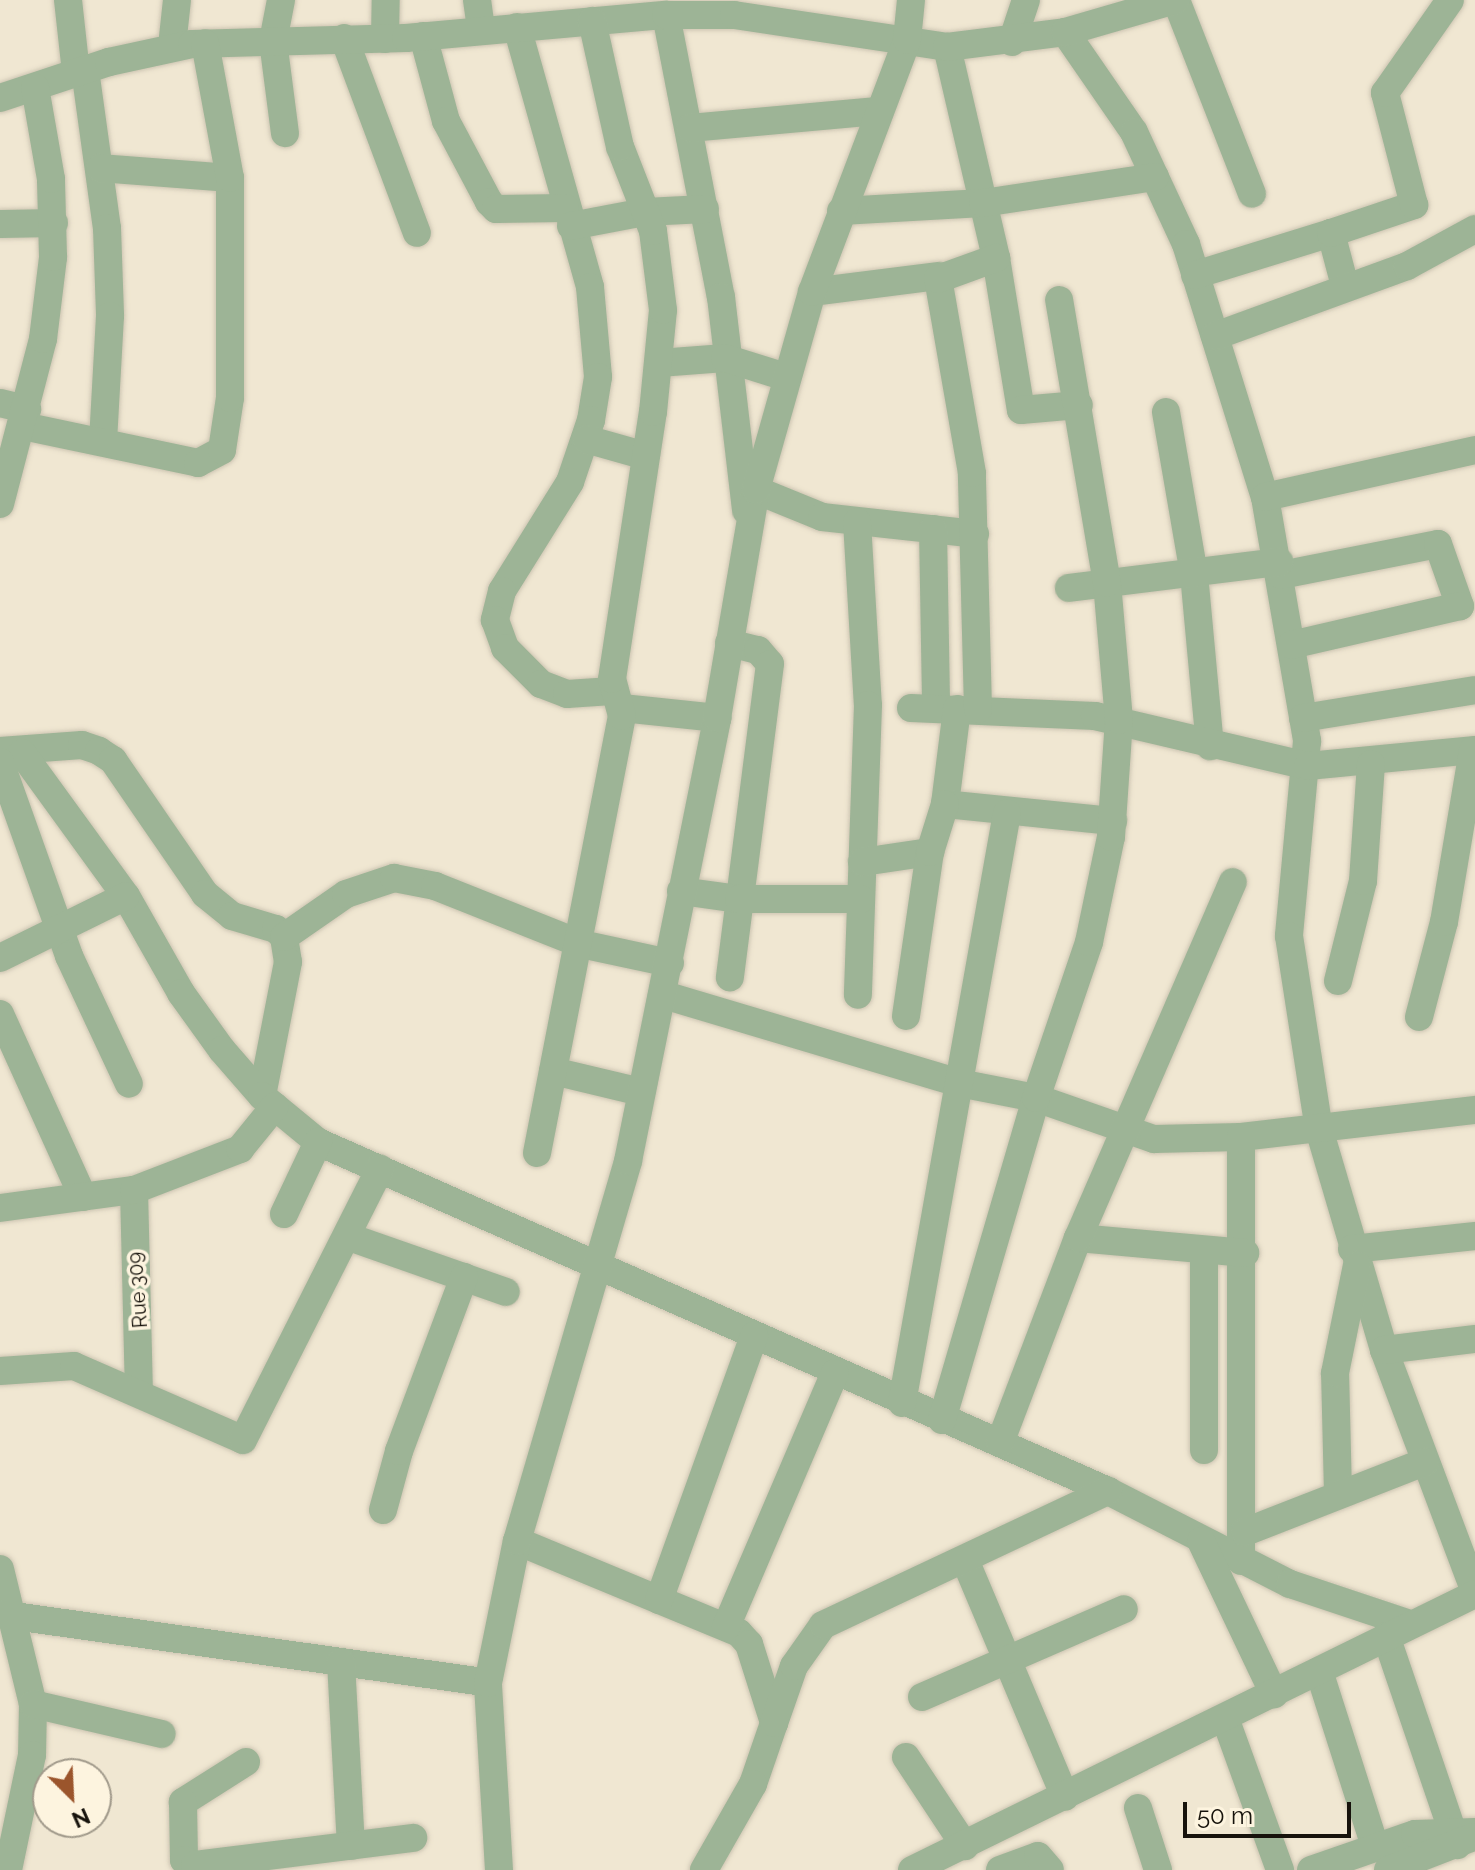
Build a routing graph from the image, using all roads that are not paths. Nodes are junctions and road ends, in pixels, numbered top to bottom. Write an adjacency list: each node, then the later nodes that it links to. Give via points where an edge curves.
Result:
1 (68, 0): 25 (street)
2 (177, 0): 23 (street)
3 (281, 0): 20 (street)
4 (386, 0): 18 (street)
5 (477, 0): 14 (street)
6 (911, 0): 19 (street)
7 (1026, 0): 21 (street)
8 (1176, 0): 15 (street); 34 (street)
9 (1450, 0): 44 (street, via 1385,93 1414,205)
10 (791, 12): 11 (street); 19 (street)
11 (666, 15): 12 (street); 29 (street)
12 (592, 21): 13 (street); 38 (street, via 620,147)
13 (517, 27): 14 (street); 39 (street)
14 (481, 30): 16 (street)
15 (1065, 32): 21 (street); 32 (street, via 1116,102)
16 (423, 36): 18 (street); 39 (street, via 446,121 489,202 496,209)
17 (344, 38): 18 (street); 20 (street); 43 (street)
18 (385, 39)
19 (907, 40): 24 (street); 28 (street)
20 (273, 41): 22 (street); 30 (street)
21 (1012, 42): 24 (street)
22 (205, 43): 23 (street); 33 (street)
23 (172, 46): 25 (street)
24 (947, 47): 35 (street)
25 (80, 72): 26 (street); 31 (street)
26 (35, 87): 27 (street); 40 (street)
27 (0, 98)
28 (877, 111): 29 (street); 37 (street)
29 (690, 128): 36 (street)
30 (285, 133)
31 (100, 168): 33 (street); 59 (street, via 110,316)
32 (1155, 177): 35 (street); 46 (street)
33 (230, 178): 59 (street, via 230,398 222,450 198,463)
34 (1252, 194)
35 (983, 203): 37 (street); 45 (street)
36 (705, 209): 38 (street); 52 (street)
37 (841, 211): 49 (street)
38 (645, 212): 39 (street); 53 (street, via 662,276)
39 (568, 217): 58 (street, via 590,287 598,351 597,397)
40 (54, 223): 41 (street); 57 (street, via 49,299)
41 (0, 224)
42 (1475, 229): 48 (street, via 1407,266)
43 (417, 233)
44 (1331, 233): 46 (street); 48 (street)
45 (996, 258): 47 (street); 55 (street, via 1021,410)
46 (1195, 275): 51 (street)
47 (939, 276): 49 (street); 68 (street, via 969,437)
48 (1345, 286): 51 (street)
49 (812, 292): 54 (street)
50 (1059, 300): 55 (street)
51 (1215, 336): 63 (street)
52 (725, 358): 53 (street); 54 (street); 66 (street)
53 (659, 363): 61 (street)
54 (786, 377): 62 (street)
55 (1079, 405): 71 (street)
56 (1166, 412): 70 (street)
57 (17, 413): 59 (street); 64 (street)
58 (586, 439): 61 (street); 77 (street, via 570,482 502,591 495,620 505,648 541,684 567,694)
59 (103, 440)
60 (1475, 450): 63 (street)
61 (646, 456): 77 (street)
62 (756, 490): 65 (street, via 822,517); 66 (street)
63 (1265, 497): 69 (street)
64 (1, 498)
65 (857, 522): 67 (street); 91 (street, via 868,705)
66 (748, 524): 74 (street)
67 (933, 529): 68 (street); 78 (street)
68 (975, 534): 78 (street)
69 (1280, 569): 70 (street); 73 (street, via 1438,544); 75 (street)
70 (1194, 574): 71 (street); 82 (street)
71 (1107, 583): 72 (street); 81 (street)
72 (1069, 588)
73 (1467, 607): 75 (street)
74 (729, 643): 79 (street); 95 (street, via 758,650 770,664)
75 (1291, 645): 80 (street)
76 (1475, 690): 80 (street)
77 (617, 700): 79 (street); 99 (street)
78 (945, 708): 81 (street); 87 (street)
79 (717, 718): 93 (street)
80 (1303, 718): 86 (street)
81 (1119, 720): 82 (street); 89 (street)
82 (1210, 746): 86 (street)
83 (1474, 750): 85 (street); 108 (street, via 1444,922)
84 (7, 755): 94 (street); 97 (street); 98 (street, via 82,745 113,760 205,894 232,916 276,929)
85 (1371, 764): 86 (street); 103 (street, via 1363,881)
86 (1308, 766): 116 (street, via 1289,936)
87 (945, 804): 88 (street); 90 (street)
88 (1007, 813): 89 (street); 110 (street)
89 (1113, 821): 113 (street, via 1089,942)
90 (930, 852): 91 (street); 107 (street)
91 (862, 862): 96 (street)
92 (1233, 882): 117 (street)
93 (681, 891): 95 (street); 101 (street)
94 (126, 896): 97 (street); 114 (street, via 181,993)
95 (739, 899): 96 (street); 102 (street)
96 (861, 899): 105 (street)
97 (59, 930): 100 (street); 111 (street)
98 (284, 937): 99 (street, via 346,894 394,878 435,886); 114 (street, via 288,962)
99 (581, 944): 101 (street); 109 (street)
100 (0, 958)
101 (670, 963): 104 (street)
102 (730, 977)
103 (1338, 981)
104 (664, 995): 110 (street); 112 (street)
105 (858, 995)
106 (0, 1014): 123 (street)
107 (906, 1016)
108 (1419, 1017)
109 (553, 1071): 112 (street); 120 (street)
110 (959, 1083): 113 (street); 141 (street)
111 (129, 1084)
112 (641, 1092): 132 (street)
113 (1036, 1098): 117 (street); 142 (street)
114 (268, 1101): 119 (street); 122 (street, via 240,1149)
115 (1475, 1110): 116 (street)
116 (1319, 1129): 118 (street); 131 (street)
117 (1126, 1134): 118 (street, via 1181,1140); 128 (street)
118 (1241, 1137): 130 (street)
119 (318, 1142): 121 (street); 125 (street)
120 (537, 1153)
121 (380, 1169): 127 (street); 132 (street)
122 (134, 1190): 123 (street); 140 (street, Rue 309, via 141,1299)
123 (83, 1197): 124 (street)
124 (0, 1208)
125 (284, 1214)
126 (1475, 1236): 131 (street)
127 (349, 1237): 133 (street); 140 (street, via 243,1440)
128 (1078, 1238): 129 (street); 143 (street)
129 (1204, 1252): 130 (street); 144 (street)
130 (1245, 1253): 149 (street)
131 (1354, 1257): 137 (street); 147 (street, via 1335,1373)
132 (600, 1267): 135 (street); 150 (street)
133 (464, 1277): 134 (street); 148 (street, via 399,1451)
134 (506, 1292)
135 (754, 1336): 139 (street); 156 (street)
136 (1475, 1339): 137 (street)
137 (1384, 1350): 145 (street)
138 (0, 1371): 140 (street, via 74,1366)
139 (835, 1373): 141 (street); 159 (street)
140 (139, 1390)
141 (902, 1403): 142 (street)
142 (942, 1420): 143 (street)
143 (1000, 1443): 146 (street)
144 (1204, 1450)
145 (1425, 1462): 147 (street); 155 (street)
146 (1108, 1491): 151 (street); 152 (street)
147 (1338, 1493): 149 (street)
148 (383, 1510)
149 (1245, 1532): 153 (street)
150 (517, 1541): 156 (street); 164 (street)
151 (1201, 1541): 153 (street); 165 (street)
152 (965, 1560): 161 (street); 169 (street, via 823,1625 794,1666)
153 (1241, 1561): 160 (street)
154 (0, 1569): 158 (street)
155 (1475, 1593): 160 (street)
156 (659, 1600): 159 (street)
157 (1124, 1609): 161 (street)
158 (6, 1614): 162 (street); 167 (street)
159 (726, 1627): 169 (street, via 745,1637 752,1649)
160 (1398, 1630): 163 (street); 175 (street)
161 (1006, 1661): 166 (street); 173 (street)
162 (341, 1662): 164 (street); 177 (street)
163 (1319, 1671): 165 (street); 179 (street)
164 (488, 1683): 182 (street)
165 (1274, 1694): 168 (street)
166 (922, 1697)
167 (33, 1704): 170 (street); 181 (street, via 32,1755)
168 (1225, 1718): 173 (street); 188 (street)
169 (774, 1723): 183 (street, via 753,1784)
170 (162, 1734)
171 (906, 1757): 178 (street)
172 (246, 1762): 180 (street, via 183,1802)
173 (1065, 1797): 178 (street)
174 (1138, 1808): 187 (street)
175 (1464, 1836): 179 (street)
176 (413, 1838): 177 (street)
177 (351, 1846): 180 (street)
178 (953, 1856): 184 (street)
179 (1382, 1858): 189 (street)
180 (183, 1865)
181 (8, 1870)
182 (499, 1870)
183 (704, 1870)
184 (912, 1870)
185 (1000, 1870): 186 (street, via 1038,1856)
186 (1050, 1870)
187 (1158, 1870)
188 (1280, 1870)
189 (1311, 1870)

